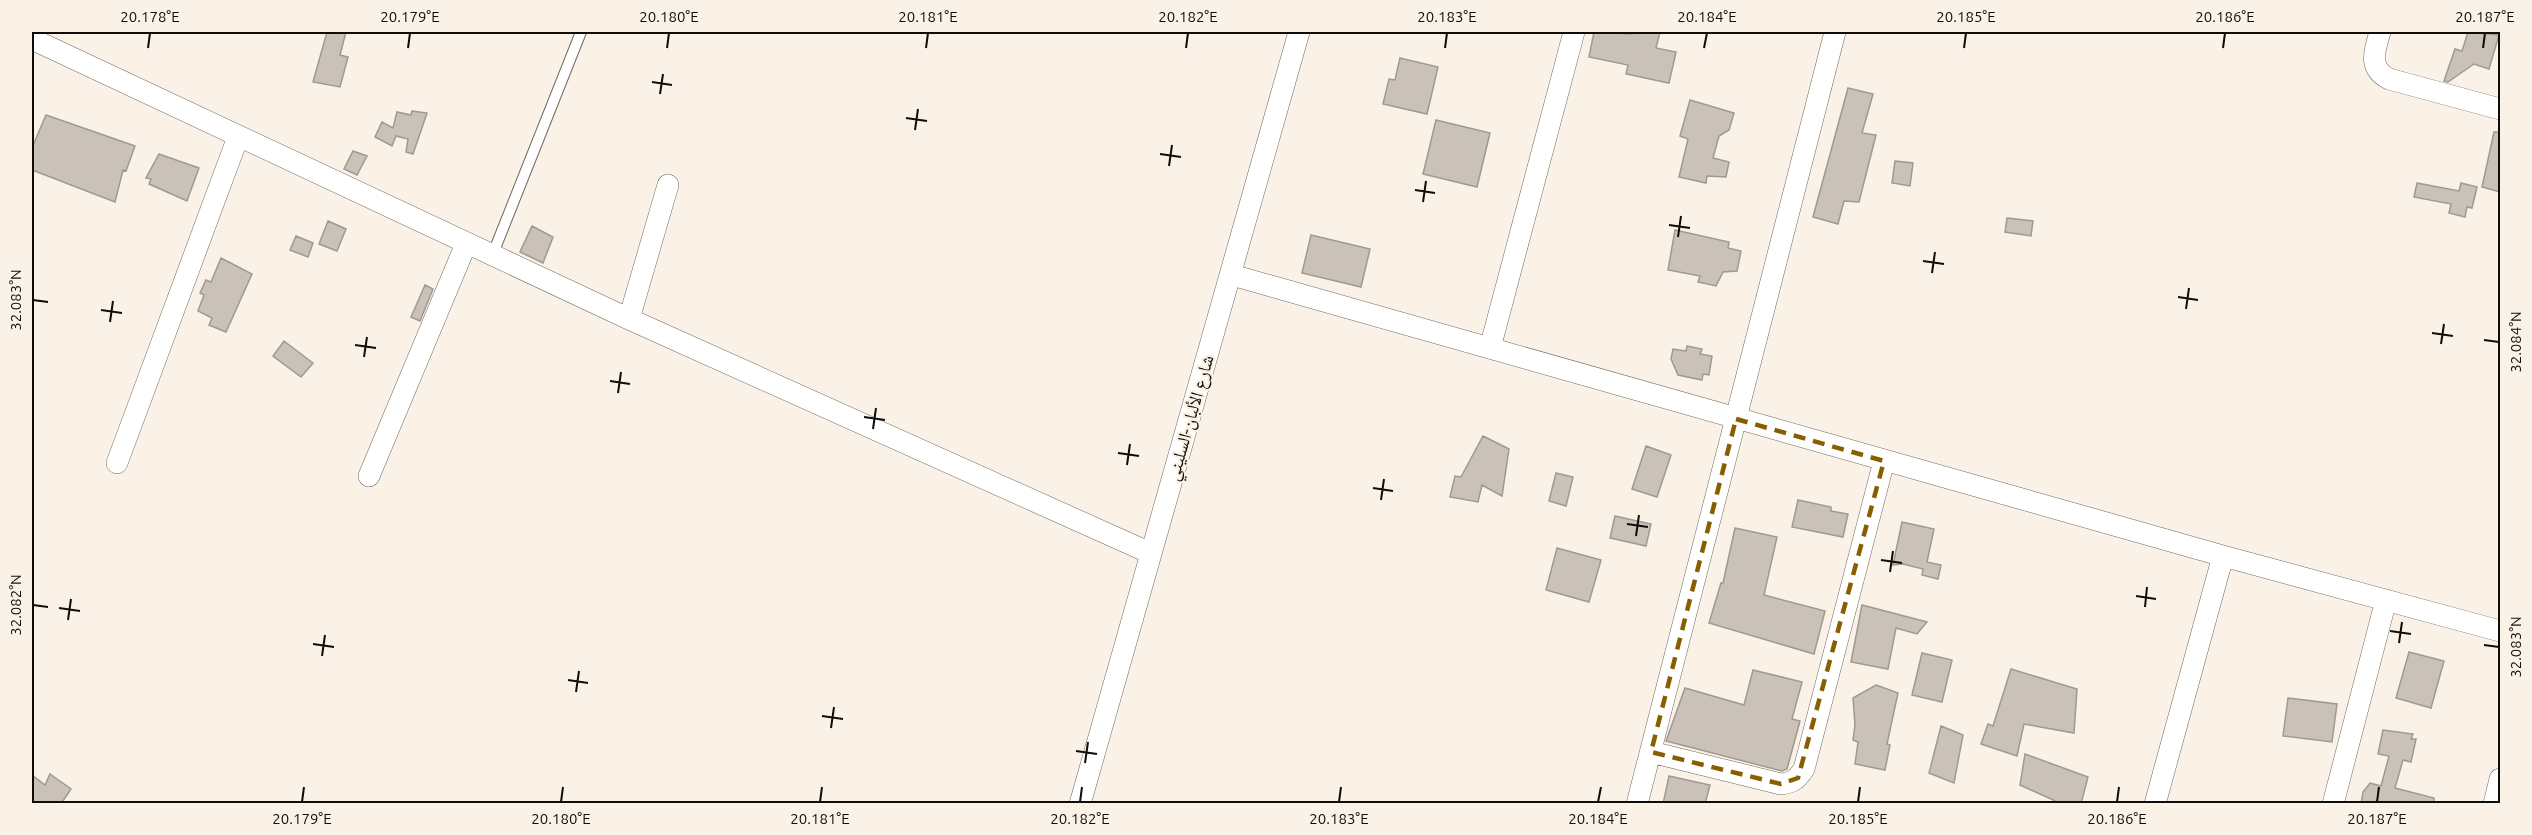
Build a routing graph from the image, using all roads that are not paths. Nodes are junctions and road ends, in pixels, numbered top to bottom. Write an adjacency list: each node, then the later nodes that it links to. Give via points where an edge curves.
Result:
1 (581, 32): 11 (lane)
2 (1299, 32): 12 (street, شارع الألبان-السليني)
3 (1574, 32): 14 (street)
4 (1835, 32): 15 (street)
5 (2380, 32): 7 (street, via 2374,64 2378,74)
6 (32, 39): 8 (street)
7 (2500, 109)
8 (238, 137): 10 (street); 17 (street)
9 (668, 185): 13 (street)
10 (466, 244): 11 (street); 18 (street)
11 (492, 256): 13 (street)
12 (1232, 275): 14 (street); 19 (street, شارع الألبان-السليني)
13 (628, 319): 19 (street)
14 (1490, 348): 15 (street)
15 (1736, 418): 16 (street); 23 (street)
16 (1884, 461): 20 (street); 23 (street, via 1804,769 1798,778 1781,784)
17 (117, 462)
18 (369, 476)
19 (1150, 553): 25 (street, شارع الألبان-السليني)
20 (2223, 556): 21 (street); 27 (street)
21 (2386, 600): 22 (street); 28 (street)
22 (2500, 631)
23 (1651, 752): 26 (street)
24 (2500, 779): 29 (street)
25 (1080, 804)
26 (1637, 804)
27 (2155, 804)
28 (2333, 804)
29 (2494, 804)

